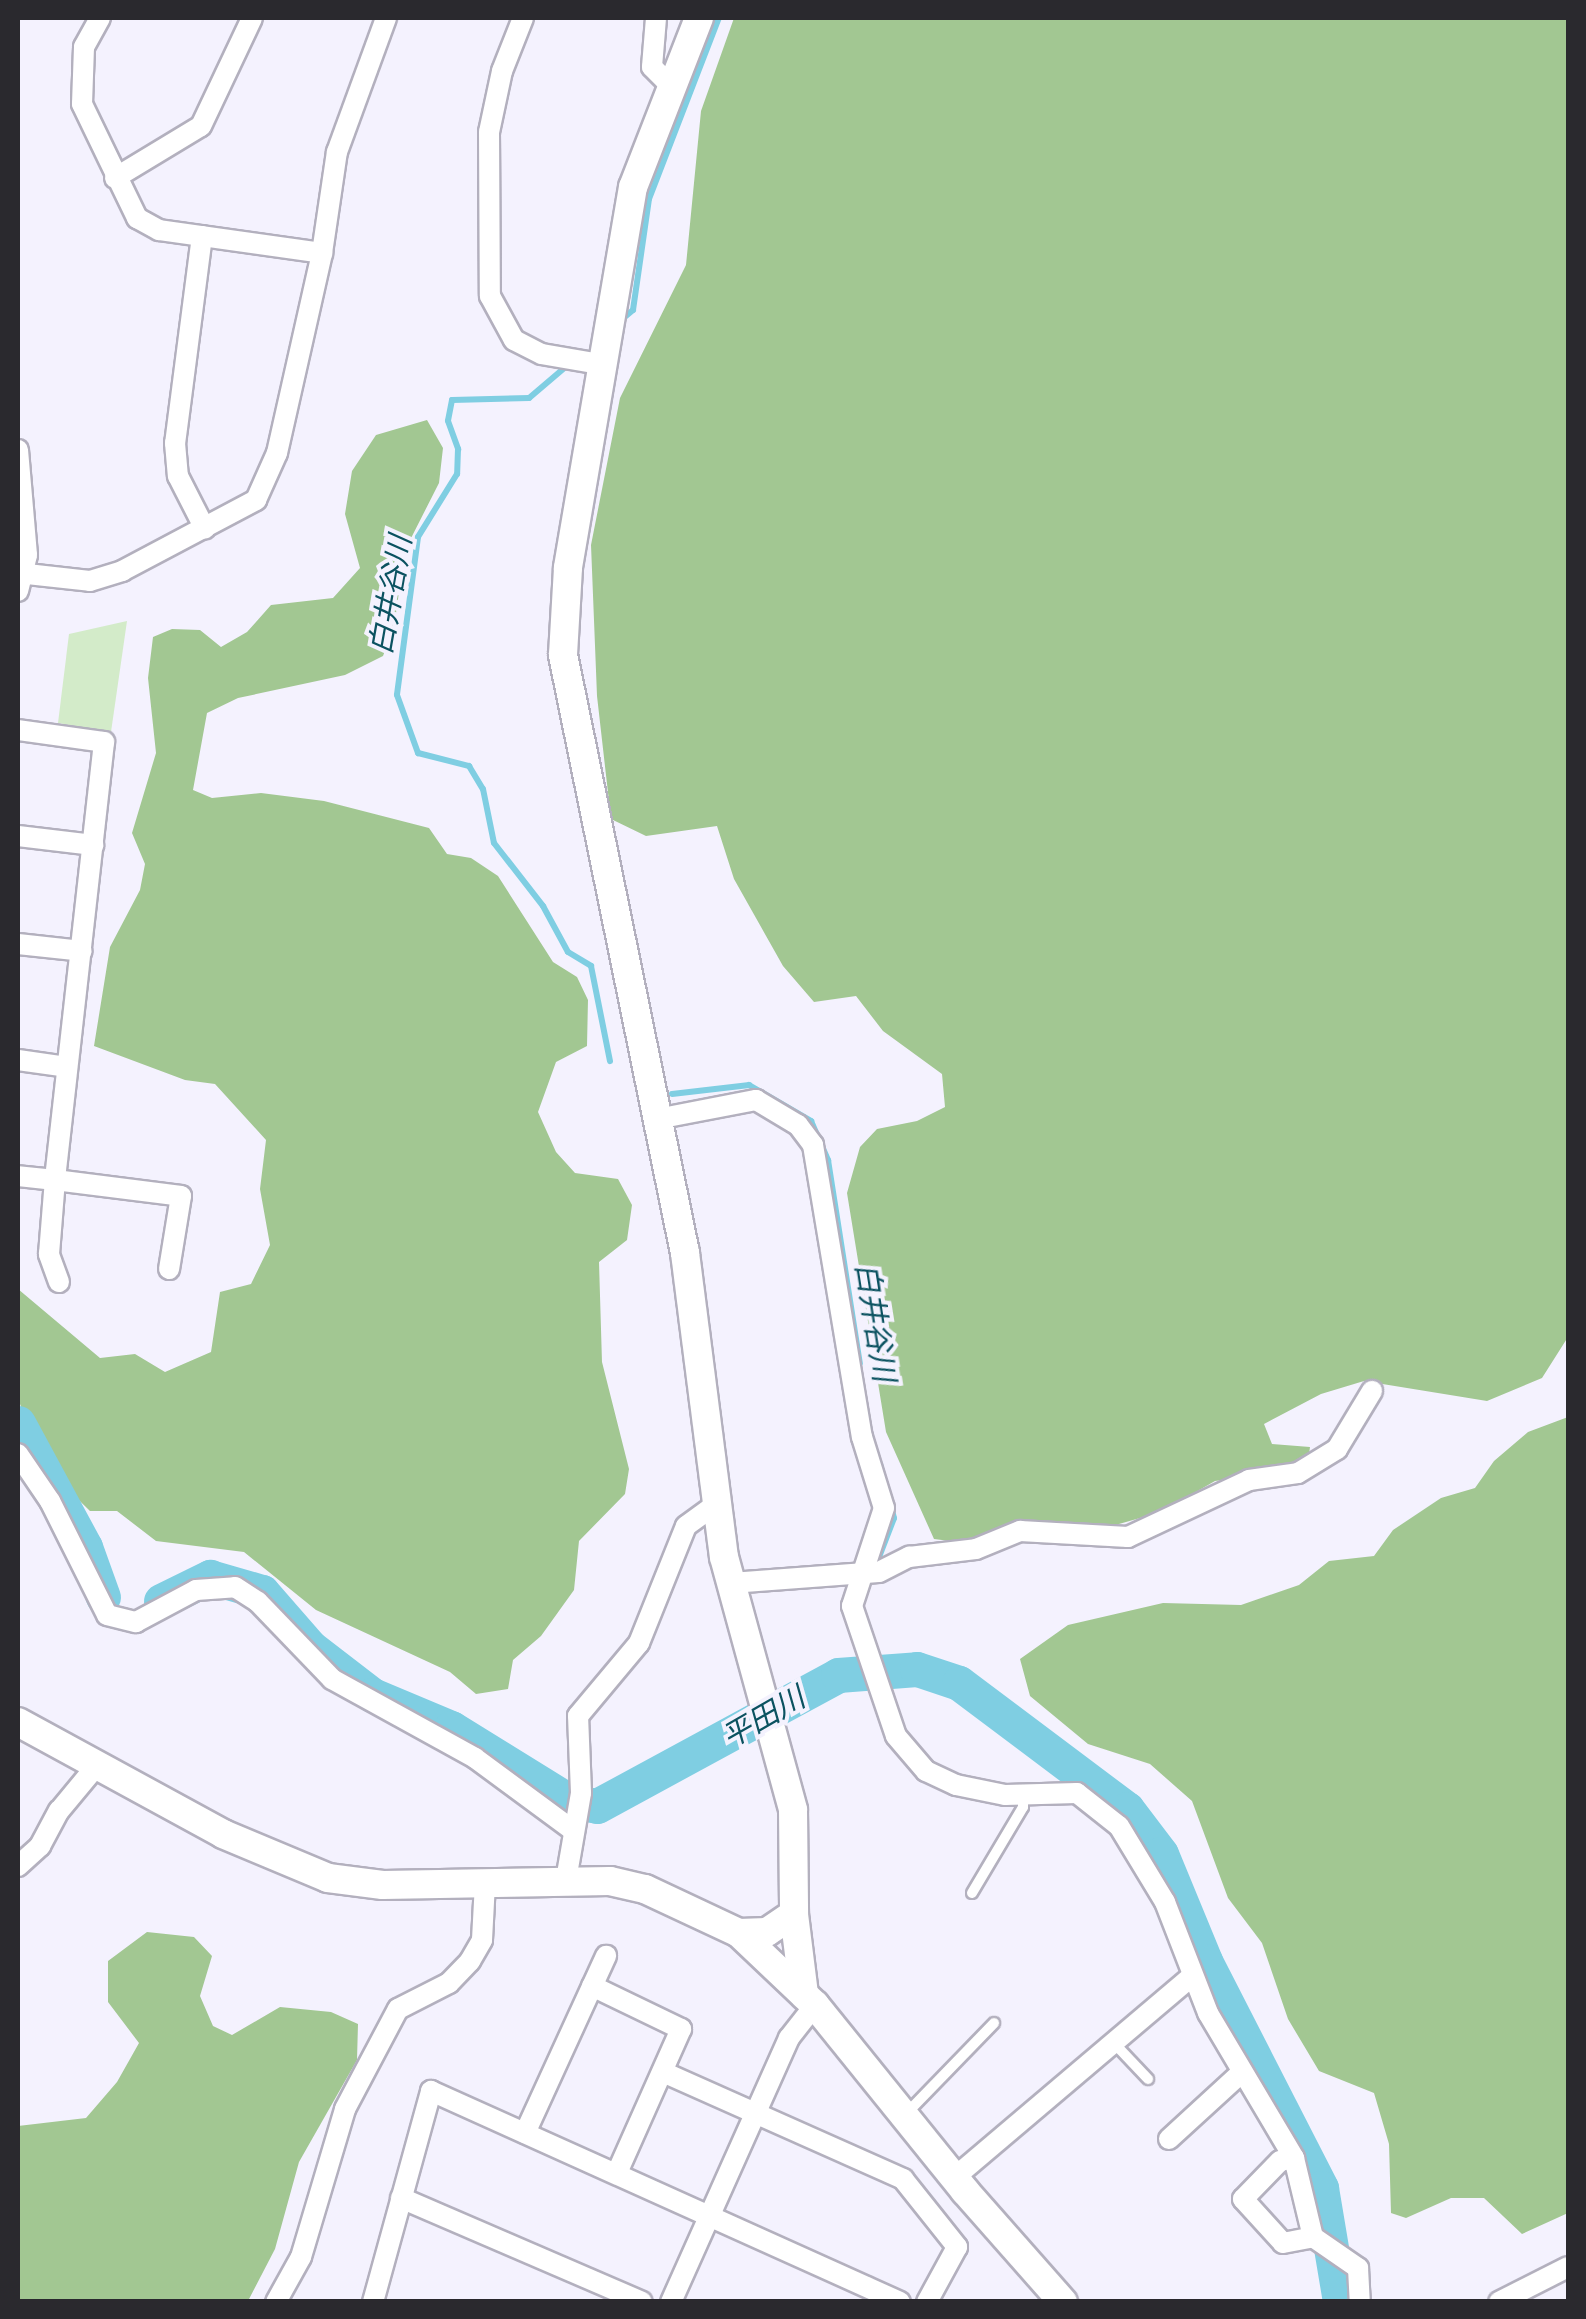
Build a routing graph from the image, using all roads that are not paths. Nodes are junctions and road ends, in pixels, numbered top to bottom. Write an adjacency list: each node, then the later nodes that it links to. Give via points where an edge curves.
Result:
1 (100, 18): 8 (street, via 84,47 78,80)
2 (252, 18): 8 (street, via 202,126)
3 (386, 18): 10 (street, via 338,152)
4 (523, 18): 11 (street, via 502,70 490,132 490,296 514,340 542,354)
5 (656, 18): 7 (street, via 652,67)
6 (699, 18): 7 (street)
7 (670, 85): 11 (street, via 633,186)
8 (115, 178): 9 (street, via 138,218 160,230)
9 (202, 236): 10 (street); 13 (street, via 176,443 178,476)
10 (322, 253): 13 (street, via 270,476 256,500)
11 (605, 366): 22 (street, via 568,568 563,655)
12 (18, 450): 14 (street)
13 (205, 528): 14 (street, via 90,580)
14 (19, 579)
15 (18, 730): 17 (street, via 104,742)
16 (18, 836): 17 (street)
17 (92, 845): 19 (street)
18 (18, 944): 19 (street)
19 (82, 951): 21 (street)
20 (18, 1060): 21 (street)
21 (67, 1067): 24 (street)
22 (657, 1119): 29 (street, via 685,1253); 30 (street, via 756,1100 798,1125 813,1145 862,1437 883,1494 878,1537)
23 (18, 1176): 24 (street)
24 (56, 1180): 25 (street, via 181,1196); 26 (street, via 49,1254)
25 (169, 1269)
26 (59, 1282)
27 (1372, 1392): 30 (street, via 1337,1449 1311,1465 1249,1480 1128,1538 1020,1531 976,1549 910,1557)
28 (18, 1454): 35 (street, via 50,1501 106,1615 136,1622 196,1590 234,1587 258,1602 332,1679)
29 (714, 1506): 31 (street); 35 (street, via 686,1526 639,1643 578,1716)
30 (857, 1575): 31 (street); 34 (street, via 852,1606 896,1736 926,1771 984,1793)
31 (730, 1583): 40 (street, via 794,1810)
32 (18, 1722): 33 (street)
33 (96, 1766): 36 (street, via 59,1810 40,1846); 38 (street, via 223,1834 328,1878 383,1885)
34 (1023, 1793): 39 (lane, via 1023,1806); 43 (street, via 1077,1793 1119,1826 1165,1902)
35 (578, 1812): 37 (street)
36 (18, 1866)
37 (566, 1880): 38 (street); 41 (street, via 645,1888)
38 (485, 1882): 62 (street, via 482,1940 470,1961 449,1982 398,2009 345,2109 301,2256)
39 (972, 1894)
40 (794, 1914): 41 (street, via 767,1932); 45 (street)
41 (740, 1933): 45 (street)
42 (606, 1956): 44 (street)
43 (1191, 1977): 47 (street); 49 (street)
44 (592, 1986): 48 (street, via 681,2029); 53 (street)
45 (810, 1999): 51 (street); 52 (street)
46 (994, 2023): 52 (lane)
47 (1113, 2041): 50 (lane); 57 (street)
48 (665, 2072): 51 (street); 56 (street)
49 (1242, 2072): 54 (street); 55 (street)
50 (1148, 2080)
51 (754, 2113): 59 (street); 67 (street, via 903,2179 957,2248)
52 (904, 2116): 57 (street)
53 (525, 2133): 56 (street); 58 (street, via 430,2091)
54 (1170, 2139)
55 (1294, 2158): 60 (street); 60 (street, via 1280,2160 1243,2198 1283,2243)
56 (617, 2174): 59 (street)
57 (954, 2178): 68 (street)
58 (401, 2198): 63 (street); 64 (street)
59 (706, 2212): 65 (street); 66 (street)
60 (1317, 2238): 69 (street, via 1358,2268)
61 (1568, 2267): 70 (street)
62 (276, 2302)
63 (373, 2302)
64 (642, 2302)
65 (670, 2302)
66 (900, 2302)
67 (928, 2302)
68 (1064, 2302)
69 (1360, 2302)
70 (1500, 2302)

